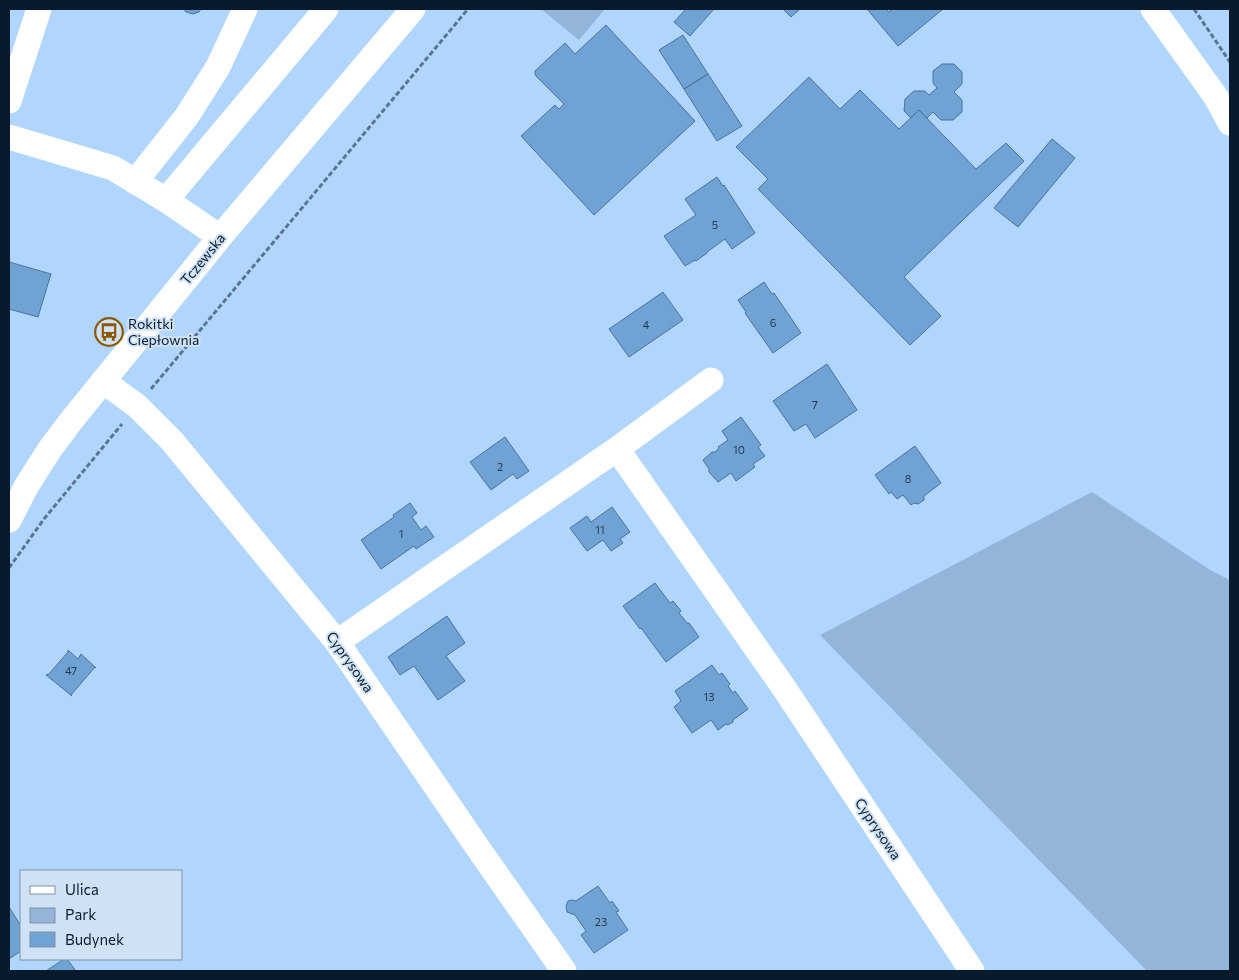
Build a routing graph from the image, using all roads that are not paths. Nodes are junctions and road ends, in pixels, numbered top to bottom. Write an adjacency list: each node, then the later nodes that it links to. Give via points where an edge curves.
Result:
1 (39, 9): 6 (street)
2 (245, 9): 9 (street, via 218,67 187,116)
3 (326, 9): 10 (street)
4 (413, 9): 11 (street, Tczewska)
5 (1153, 9): 7 (street, via 1216,97)
6 (9, 100)
7 (1230, 123)
8 (9, 136): 9 (street, via 113,168)
9 (135, 182): 10 (street)
10 (166, 200): 11 (street)
11 (220, 237): 13 (street, Tczewska)
12 (711, 380): 14 (street)
13 (103, 381): 15 (street, Tczewska, via 50,449); 16 (street, Cyprysowa, via 137,406 172,441)
14 (617, 449): 16 (street); 18 (street, Cyprysowa, via 784,688)
15 (9, 520)
16 (337, 642): 17 (street, Cyprysowa)
17 (564, 971)
18 (972, 971)

